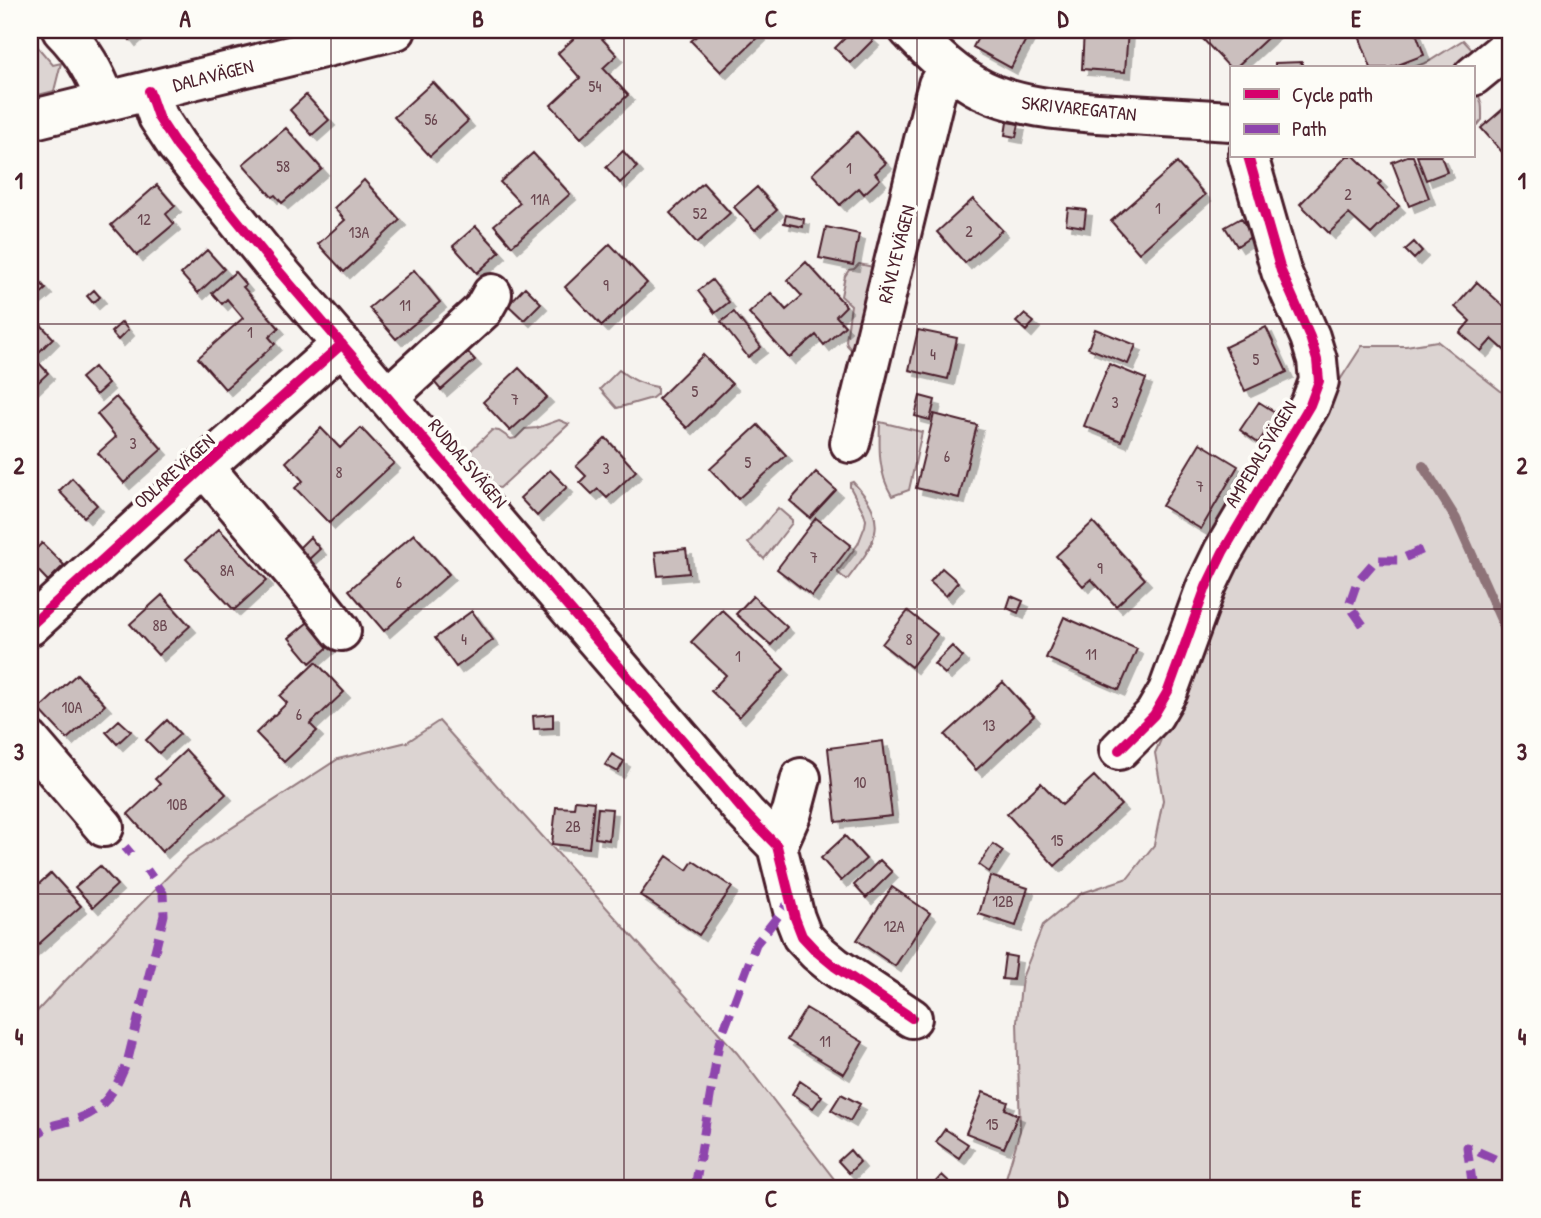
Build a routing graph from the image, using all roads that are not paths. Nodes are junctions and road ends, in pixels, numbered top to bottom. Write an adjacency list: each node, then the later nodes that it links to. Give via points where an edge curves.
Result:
1 (62, 30): 8 (street, via 86,59)
2 (396, 30): 7 (street, DALAVÄGEN)
3 (909, 30): 5 (street, SKRIVAREGATAN)
4 (1511, 45): 6 (street)
5 (948, 67): 10 (street, SKRIVAREGATAN, via 1004,99 1045,108); 15 (street, RÄVLYEVÄGEN, via 934,99)
6 (1474, 75)
7 (149, 91): 8 (street, DALAVÄGEN); 13 (street, RUDDALSVÄGEN, via 158,117 177,145)
8 (106, 100): 9 (street, DALAVÄGEN)
9 (30, 120)
10 (1230, 121)
11 (1249, 158): 20 (street, AMPEDALSVÄGEN, via 1281,271 1310,337 1319,381 1314,398 1223,552 1164,698 1154,715)
12 (492, 294): 14 (street, via 483,310)
13 (342, 344): 14 (street, RUDDALSVÄGEN); 16 (street, ODLAREVÄGEN)
14 (388, 397): 23 (street, RUDDALSVÄGEN)
15 (850, 443)
16 (204, 467): 17 (street, ODLAREVÄGEN); 18 (street)
17 (30, 626)
18 (341, 631)
19 (30, 741): 22 (street)
20 (1119, 750)
21 (801, 778): 23 (street)
22 (104, 827)
23 (776, 846): 24 (street, via 802,936 834,965)
24 (912, 1018)

